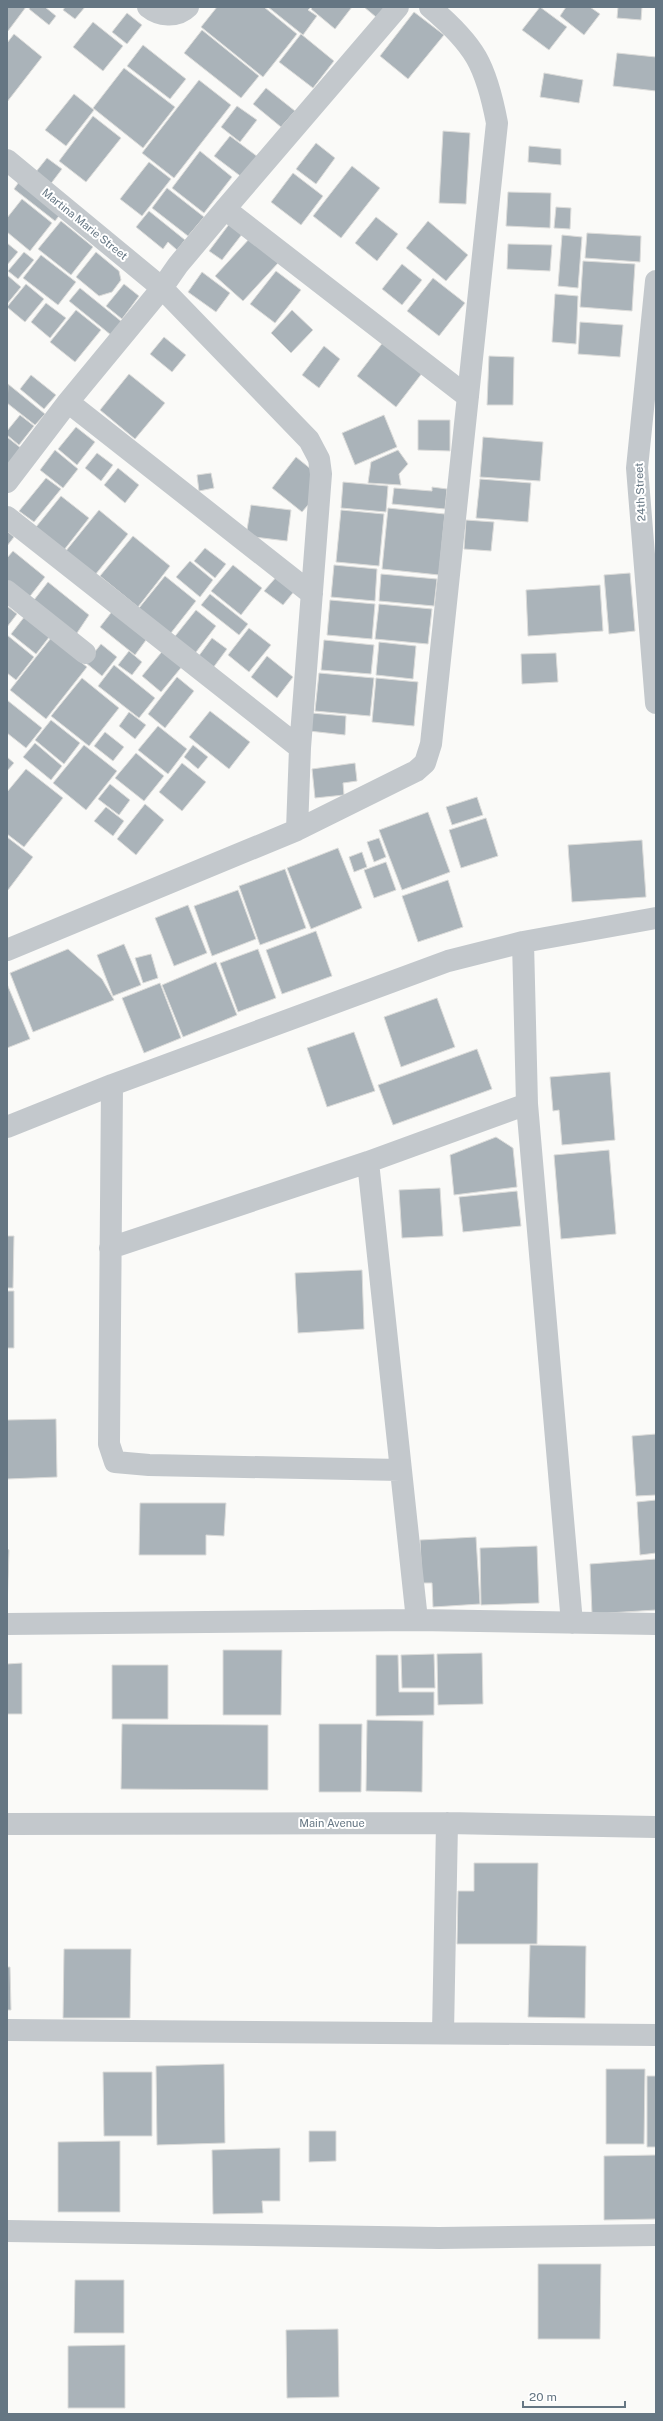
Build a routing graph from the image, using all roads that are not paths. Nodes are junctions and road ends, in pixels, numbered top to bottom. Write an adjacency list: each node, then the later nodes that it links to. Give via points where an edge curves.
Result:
1 (188, 7): 4 (street, via 184,11)
2 (398, 7): 6 (street)
3 (430, 7): 9 (street, via 457,30 480,61 492,94 497,123)
4 (157, 11)
5 (7, 160): 8 (street, Martina Marie Street)
6 (224, 209): 8 (street); 9 (street)
7 (656, 281): 13 (street, 24th Street, via 636,468)
8 (162, 288): 10 (street); 15 (street, Martina Marie Street, via 309,440 319,459 321,474)
9 (468, 397): 19 (street, via 431,744 425,763 407,775)
10 (68, 402): 11 (street); 15 (street)
11 (7, 482)
12 (7, 517): 18 (street)
13 (650, 566): 17 (street, 24th Street)
14 (7, 590): 16 (street)
15 (312, 594): 18 (street, Martina Marie Street)
16 (85, 653)
17 (656, 703)
18 (300, 748): 19 (street, Martina Marie Street)
19 (297, 830): 22 (street)
20 (656, 918): 21 (street)
21 (523, 942): 23 (street, via 448,961); 24 (street)
22 (11, 943)
23 (112, 1085): 25 (street); 27 (street)
24 (527, 1104): 26 (street); 31 (street)
25 (7, 1128)
26 (368, 1162): 27 (street); 28 (street)
27 (110, 1248): 28 (street, via 109,1444 115,1462 149,1465)
28 (400, 1470): 29 (street)
29 (417, 1620): 30 (street); 31 (street)
30 (7, 1624)
31 (572, 1624): 32 (street)
32 (656, 1624)
33 (446, 1822): 34 (street, Main Avenue); 35 (street, Main Avenue); 37 (street)
34 (7, 1824)
35 (656, 1827)
36 (7, 2030): 37 (street)
37 (443, 2034): 38 (street)
38 (656, 2035)
39 (7, 2231): 40 (street, via 439,2238)
40 (656, 2235)

